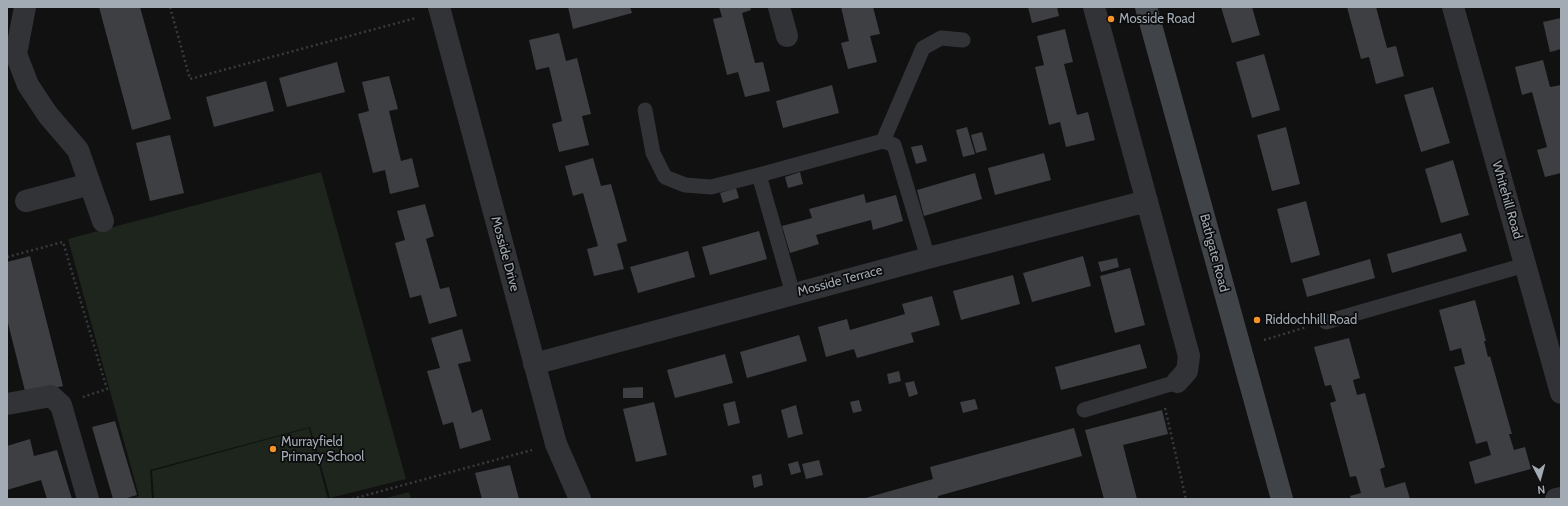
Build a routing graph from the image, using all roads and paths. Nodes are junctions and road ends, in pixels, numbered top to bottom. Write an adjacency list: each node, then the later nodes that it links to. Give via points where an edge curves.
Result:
1 (25, 7): 13 (street, via 16,54 28,85 48,115 78,150)
2 (170, 7): 7 (path, via 190,79)
3 (779, 7): 8 (street)
4 (1094, 7): 15 (street)
5 (1146, 7): 22 (main road, Bathgate Road)
6 (1453, 7): 19 (street, Whitehill Road)
7 (439, 9): 23 (street, Mosside Drive)
8 (787, 36)
9 (963, 40): 11 (lane, via 942,38 923,48)
10 (645, 110): 12 (lane, via 653,153 665,177 685,185 711,187)
11 (883, 141): 12 (lane); 18 (lane, via 894,145)
12 (759, 174): 20 (lane)
13 (90, 184): 14 (street); 16 (street)
14 (26, 201)
15 (1147, 201): 18 (street, Mosside Terrace); 24 (street, via 1189,356 1187,371)
16 (103, 221)
17 (7, 257): 27 (path, via 63,242 106,389)
18 (928, 258): 20 (street, Mosside Terrace)
19 (1525, 266): 21 (lane); 25 (street, Whitehill Road)
20 (793, 294): 23 (street, Mosside Terrace)
21 (1326, 322): 22 (path)
22 (1240, 346): 35 (main road, Bathgate Road)
23 (534, 364): 29 (street, Mosside Drive)
24 (1169, 385): 28 (lane); 34 (path)
25 (1561, 393)
26 (7, 404): 27 (street, via 51,396)
27 (61, 405): 31 (street)
28 (1084, 410)
29 (556, 444): 32 (path); 33 (street, Mosside Drive)
30 (1561, 498): 36 (street)
31 (88, 499)
32 (352, 499)
33 (580, 499)
34 (1186, 499)
35 (1282, 499)
36 (1556, 499)

